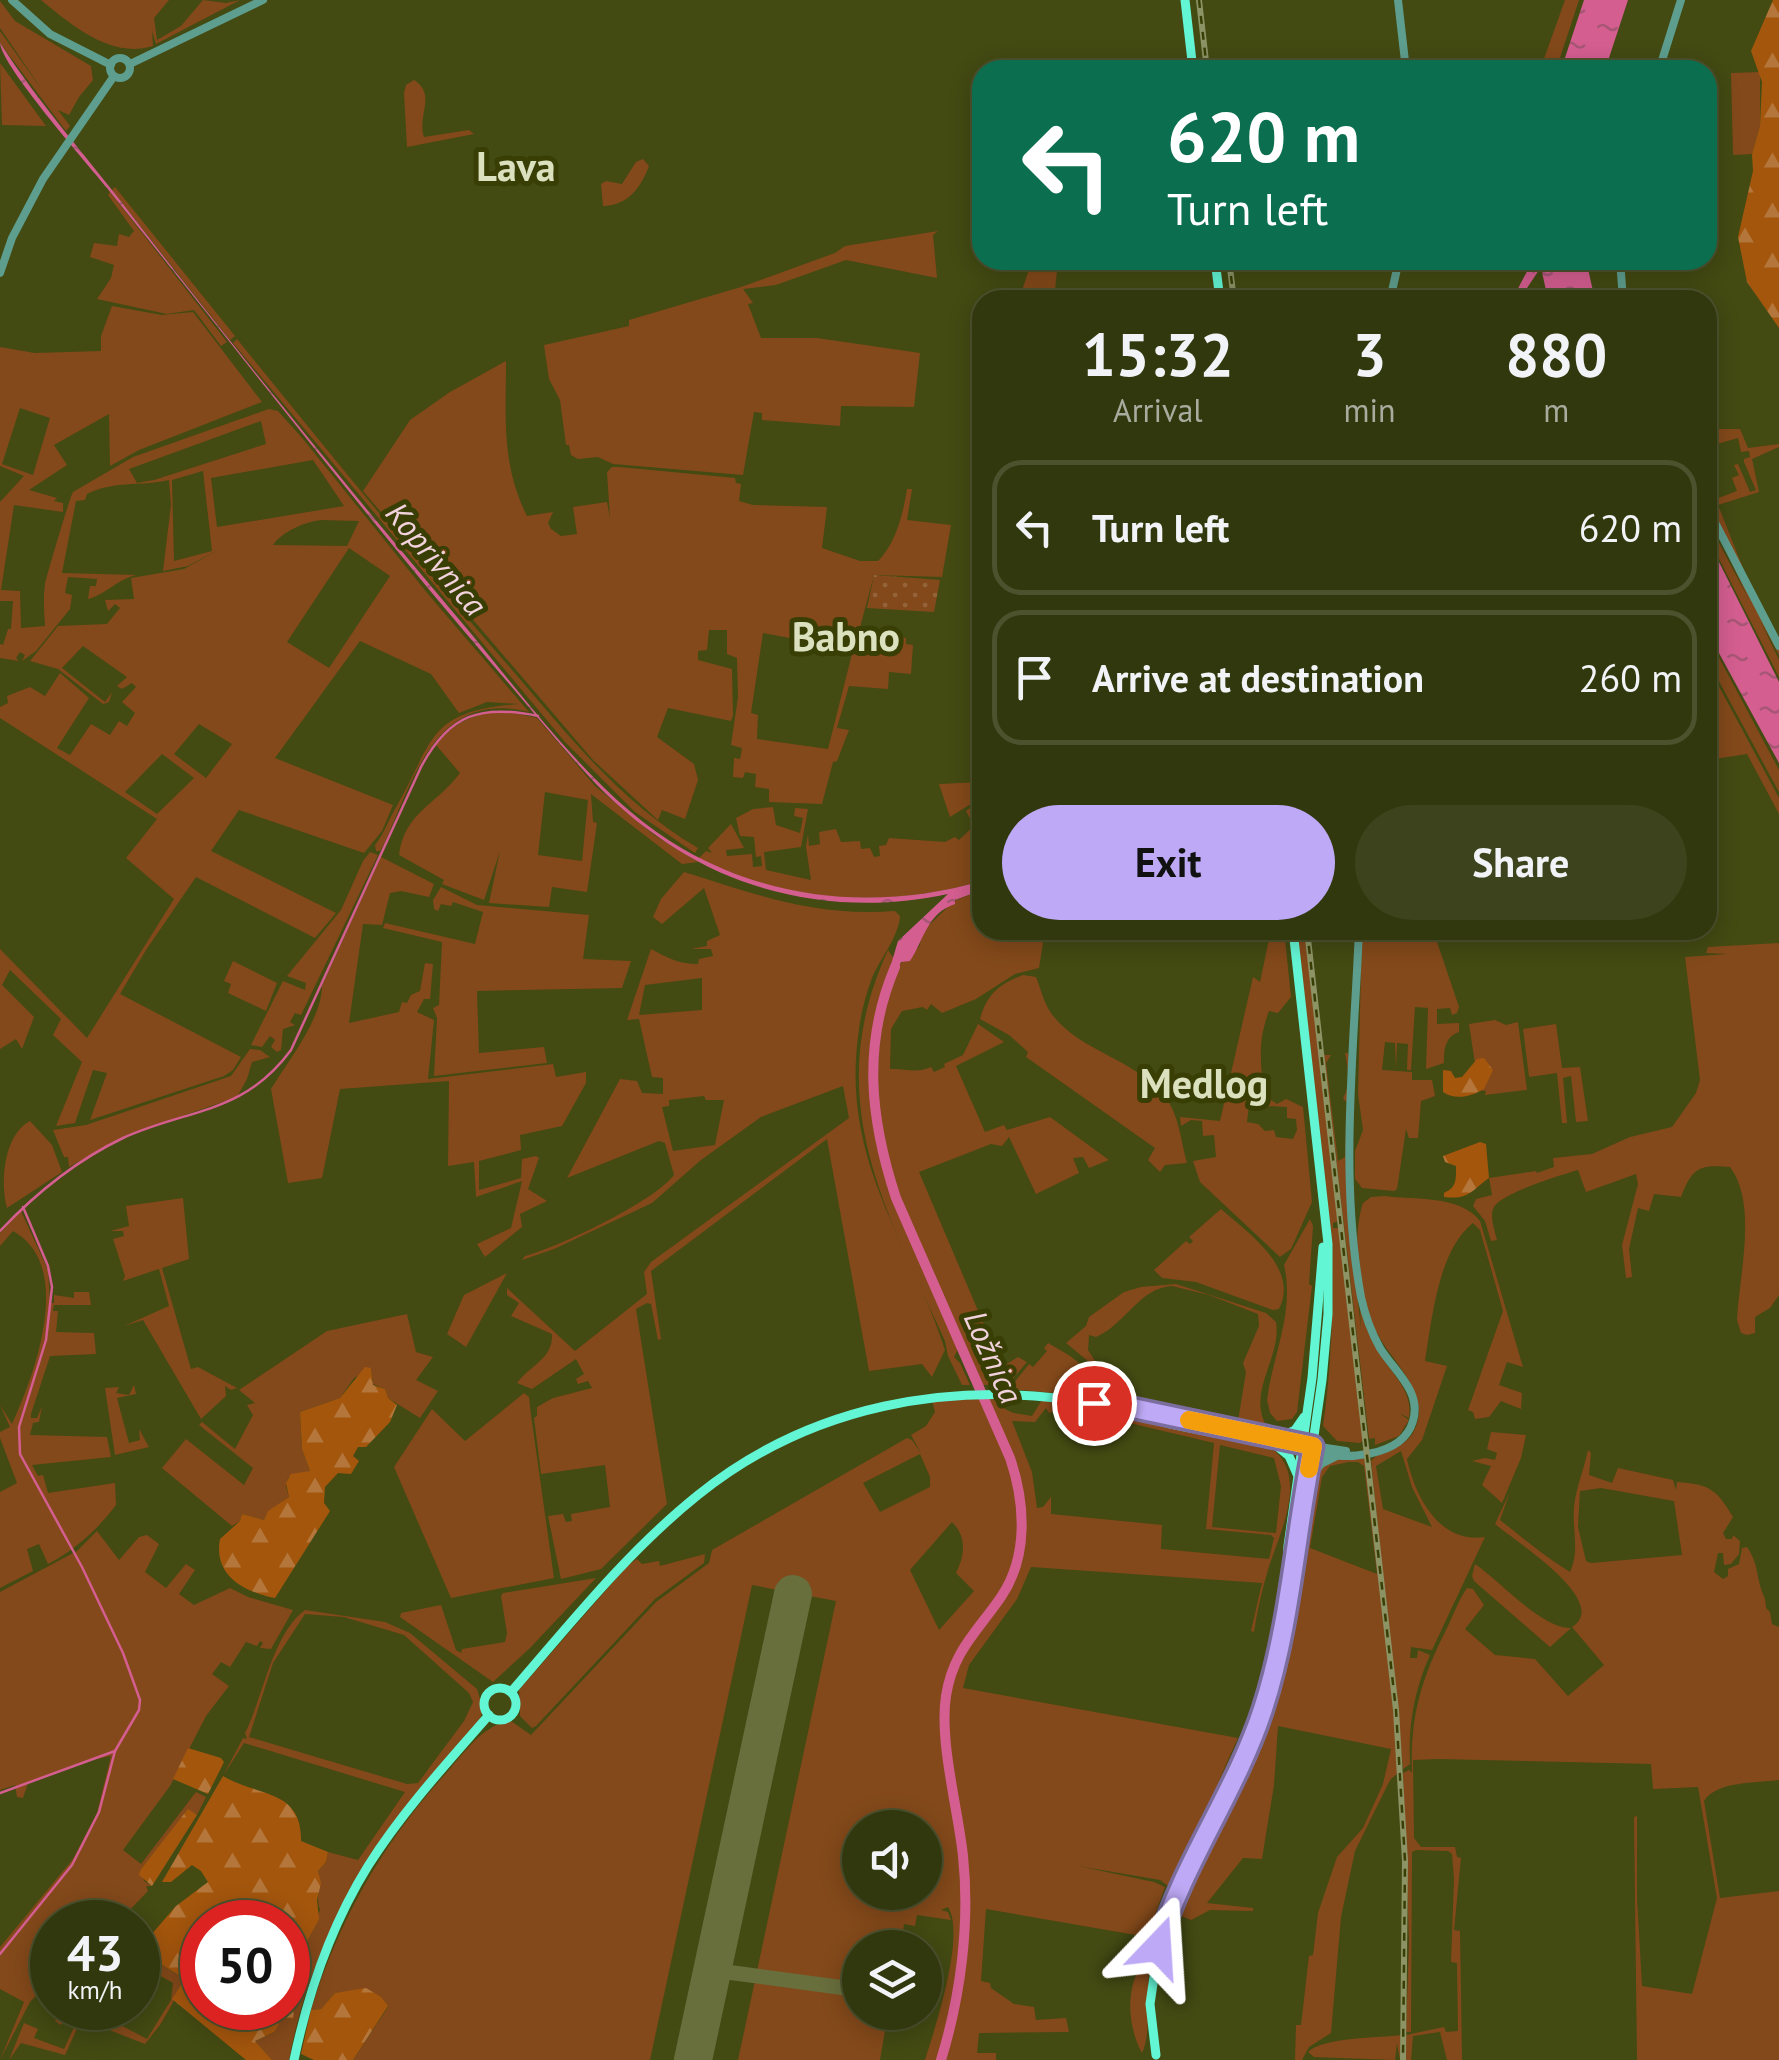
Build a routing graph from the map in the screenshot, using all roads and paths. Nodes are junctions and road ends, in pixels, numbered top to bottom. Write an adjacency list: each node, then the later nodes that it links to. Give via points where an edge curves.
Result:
1 (12, 0): 9 (street, via 50,34)
2 (263, 0): 10 (street)
3 (1185, 0): 6 (main road)
4 (1398, 0): 7 (street)
5 (1682, 0): 8 (street)
6 (1192, 60)
7 (1405, 60)
8 (1661, 60)
9 (111, 64): 10 (street, via 122,58); 11 (street)
10 (130, 64): 11 (street, via 126,76)
11 (114, 76): 12 (street, via 62,147)
12 (0, 273)
13 (1717, 526): 14 (street)
14 (1779, 646)
15 (1294, 940): 17 (main road)
16 (1358, 940): 21 (street, via 1351,1133 1357,1270 1372,1332 1415,1407 1402,1440)
17 (1326, 1222): 18 (main road); 20 (main road, via 1328,1314)
18 (1308, 1410): 19 (main road); 20 (main road)
19 (1276, 1442): 20 (main road); 23 (main road); 24 (main road, via 1098,1404 996,1393 895,1402 835,1418 722,1476 640,1547)
20 (1308, 1448): 21 (street); 22 (street); 23 (main road)
21 (1365, 1452): 22 (street)
22 (1338, 1456): 23 (street)
23 (1302, 1483): 26 (main road, via 1283,1632 1252,1740 1164,1928 1151,1992)
24 (511, 1692): 25 (main road, via 489,1693); 25 (main road, via 516,1708 510,1717)
25 (489, 1715): 27 (main road, via 368,1867 328,1946)
26 (1152, 2057): 28 (main road)
27 (294, 2060)
28 (1166, 2060)

